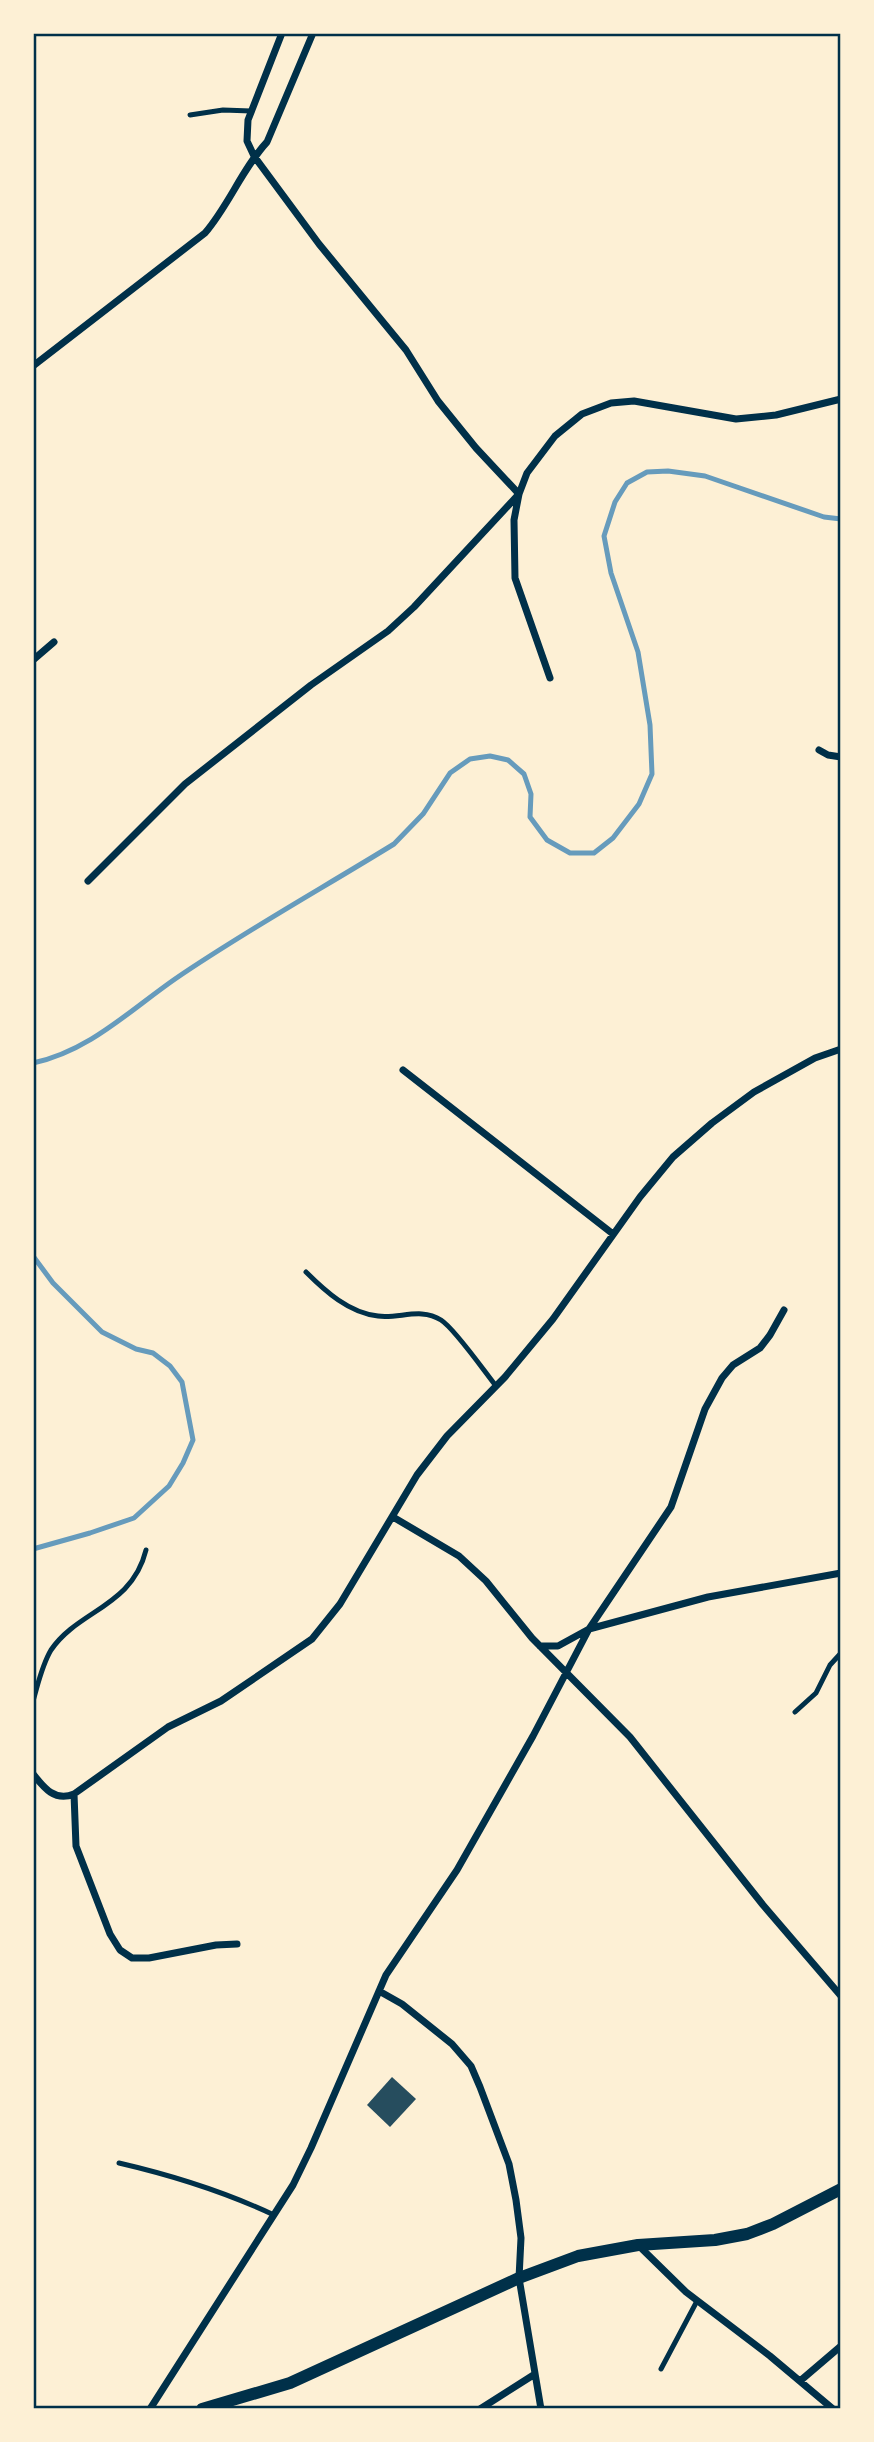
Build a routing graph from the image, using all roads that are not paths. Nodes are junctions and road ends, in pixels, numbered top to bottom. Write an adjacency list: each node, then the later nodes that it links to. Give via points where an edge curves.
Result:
1 (282, 33): 3 (street)
2 (313, 33): 5 (street, via 267,142)
3 (251, 111): 4 (lane); 5 (street, via 247,141)
4 (190, 115)
5 (254, 156): 6 (street, via 205,233); 8 (street, via 406,350 476,449)
6 (33, 366)
7 (841, 399): 8 (street, via 776,415 736,419 634,401 611,403 582,415 555,436 527,473)
8 (519, 494): 11 (street, via 514,578); 14 (street, via 388,631 185,784)
9 (54, 642): 10 (street)
10 (33, 660)
11 (550, 678)
12 (819, 750): 13 (street)
13 (841, 757)
14 (88, 881)
15 (841, 1049): 17 (street, via 792,1069 712,1123 673,1157)
16 (403, 1070): 17 (street)
17 (613, 1234): 20 (street, via 553,1319)
18 (306, 1272): 20 (lane, via 324,1290 364,1313 379,1317 417,1313 443,1321)
19 (784, 1310): 24 (street, via 760,1348 722,1378 705,1409 671,1507)
20 (496, 1386): 21 (street, via 447,1436)
21 (393, 1517): 25 (street, via 473,1568); 31 (street, via 340,1604 312,1639 221,1701 168,1727)
22 (146, 1550): 28 (lane, via 135,1577 121,1592 67,1632 51,1650)
23 (841, 1573): 24 (street, via 708,1597)
24 (589, 1629): 25 (street, via 558,1646); 27 (street)
25 (540, 1646): 27 (street)
26 (841, 1654): 29 (lane, via 816,1693)
27 (566, 1672): 33 (street, via 457,1870); 34 (street, via 630,1737)
28 (33, 1701)
29 (795, 1712)
30 (33, 1774): 31 (street, via 56,1796)
31 (74, 1794): 32 (street, via 76,1846 120,1950 132,1958 149,1958)
32 (237, 1944)
33 (379, 1991): 37 (street, via 311,2148); 39 (street, via 430,2024 471,2066 509,2164 521,2238)
34 (841, 1996)
35 (120, 2162): 37 (lane, via 183,2178)
36 (841, 2189): 38 (street, via 747,2234)
37 (274, 2215): 45 (street)
38 (638, 2245): 39 (street, via 578,2256); 40 (street)
39 (519, 2278): 43 (street); 46 (street, via 290,2382)
40 (697, 2301): 42 (lane); 44 (street)
41 (841, 2346): 44 (street)
42 (661, 2369)
43 (535, 2374): 47 (street); 48 (street)
44 (800, 2381): 49 (street)
45 (150, 2409)
46 (202, 2409)
47 (480, 2409)
48 (541, 2409)
49 (833, 2409)

